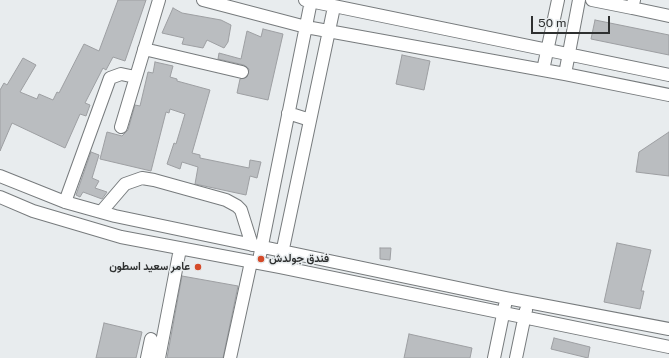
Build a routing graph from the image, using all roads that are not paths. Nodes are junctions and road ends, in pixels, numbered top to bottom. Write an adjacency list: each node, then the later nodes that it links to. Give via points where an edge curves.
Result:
1 (160, 0): 12 (street)
2 (203, 0): 10 (street)
3 (558, 0): 13 (street)
4 (579, 0): 14 (street)
5 (592, 0): 7 (street)
6 (308, 1): 8 (street); 10 (street)
7 (633, 4): 9 (street)
8 (334, 7): 11 (street); 13 (street)
9 (669, 16)
10 (306, 27): 11 (street); 21 (street)
11 (328, 31): 15 (street); 22 (street)
12 (144, 49): 16 (street); 19 (street)
13 (547, 50): 14 (street); 15 (street)
14 (569, 55): 17 (street); 18 (street)
15 (543, 70): 17 (street)
16 (242, 72)
17 (565, 74): 20 (street)
18 (669, 75)
19 (135, 77): 23 (street); 26 (street, via 121,74 110,78)
20 (669, 95)
21 (288, 113): 22 (street); 28 (street)
22 (310, 120): 30 (street)
23 (121, 126)
24 (0, 176): 26 (street)
25 (0, 197): 29 (street, via 33,212 121,237)
26 (65, 202): 27 (street)
27 (100, 212): 28 (street); 28 (street, via 125,184 142,178 154,180 226,200 237,206)
28 (257, 246): 30 (street); 31 (street)
29 (180, 249): 31 (street); 41 (street)
30 (283, 251): 32 (street); 33 (street)
31 (255, 263): 32 (street); 42 (street)
32 (280, 267): 35 (street)
33 (506, 298): 34 (street); 35 (street)
34 (528, 301): 36 (street); 37 (street)
35 (504, 313): 36 (street); 43 (street)
36 (525, 317): 39 (street); 44 (street)
37 (669, 329)
38 (151, 339): 40 (street)
39 (669, 347)
40 (147, 358)
41 (159, 358)
42 (230, 358)
43 (494, 358)
44 (516, 358)

